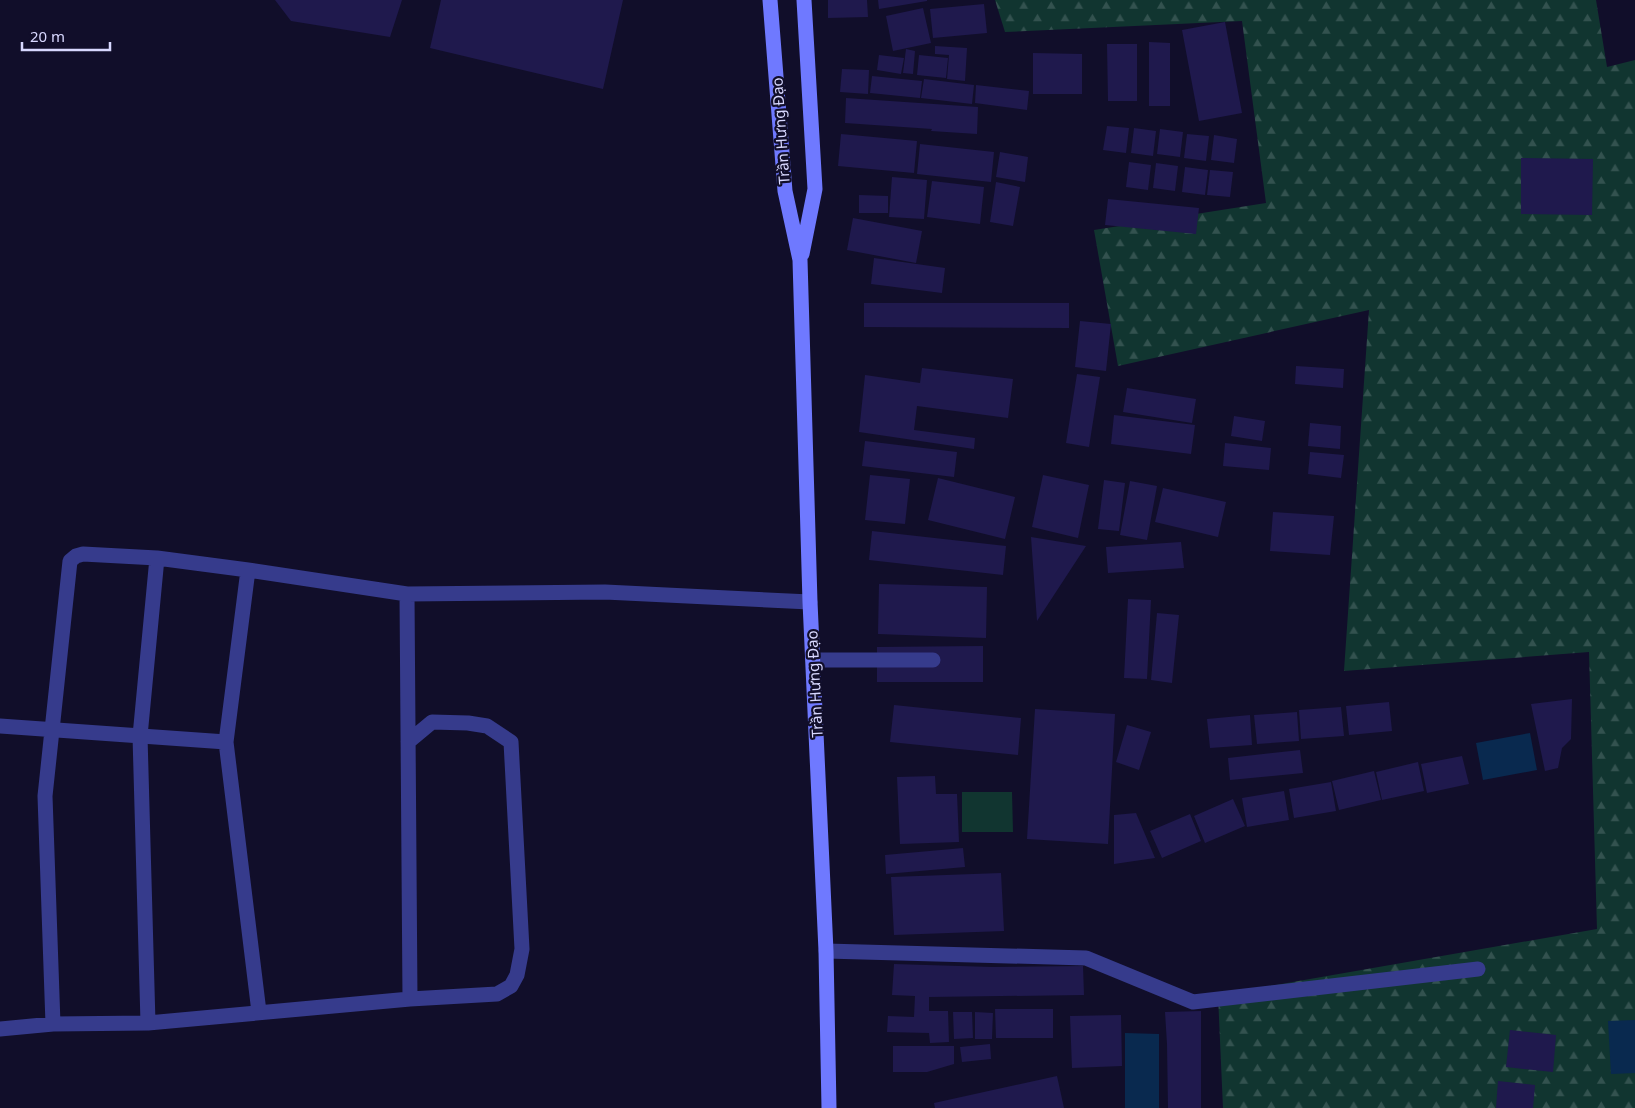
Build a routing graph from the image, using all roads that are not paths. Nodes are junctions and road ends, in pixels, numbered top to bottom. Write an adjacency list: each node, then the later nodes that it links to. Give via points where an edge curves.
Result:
1 (770, 0): 3 (main road, Trần Hưng Đạo, via 785,191)
2 (804, 0): 3 (main road, Trần Hưng Đạo, via 816,189)
3 (800, 260): 7 (main road, Trần Hưng Đạo)
4 (157, 558): 5 (street); 11 (street, via 82,554 70,561); 12 (street)
5 (248, 570): 6 (street); 13 (street)
6 (407, 594): 7 (street, via 605,592); 14 (street)
7 (810, 602): 8 (main road, Trần Hưng Đạo)
8 (813, 660): 9 (street); 15 (main road, Trần Hưng Đạo)
9 (933, 660)
10 (0, 726): 11 (street)
11 (52, 730): 12 (street); 20 (street, via 45,796)
12 (140, 736): 13 (street); 19 (street)
13 (226, 742): 18 (street)
14 (408, 742): 17 (street); 17 (street, via 432,722 487,726 510,742 522,949 517,975 511,986 498,994)
15 (826, 952): 16 (street, via 1086,958 1193,1002); 22 (main road, Trần Hưng Đạo)
16 (1478, 969)
17 (410, 999): 18 (street)
18 (260, 1012): 19 (street)
19 (148, 1023): 20 (street)
20 (53, 1024): 21 (street)
21 (0, 1029)
22 (829, 1108)

